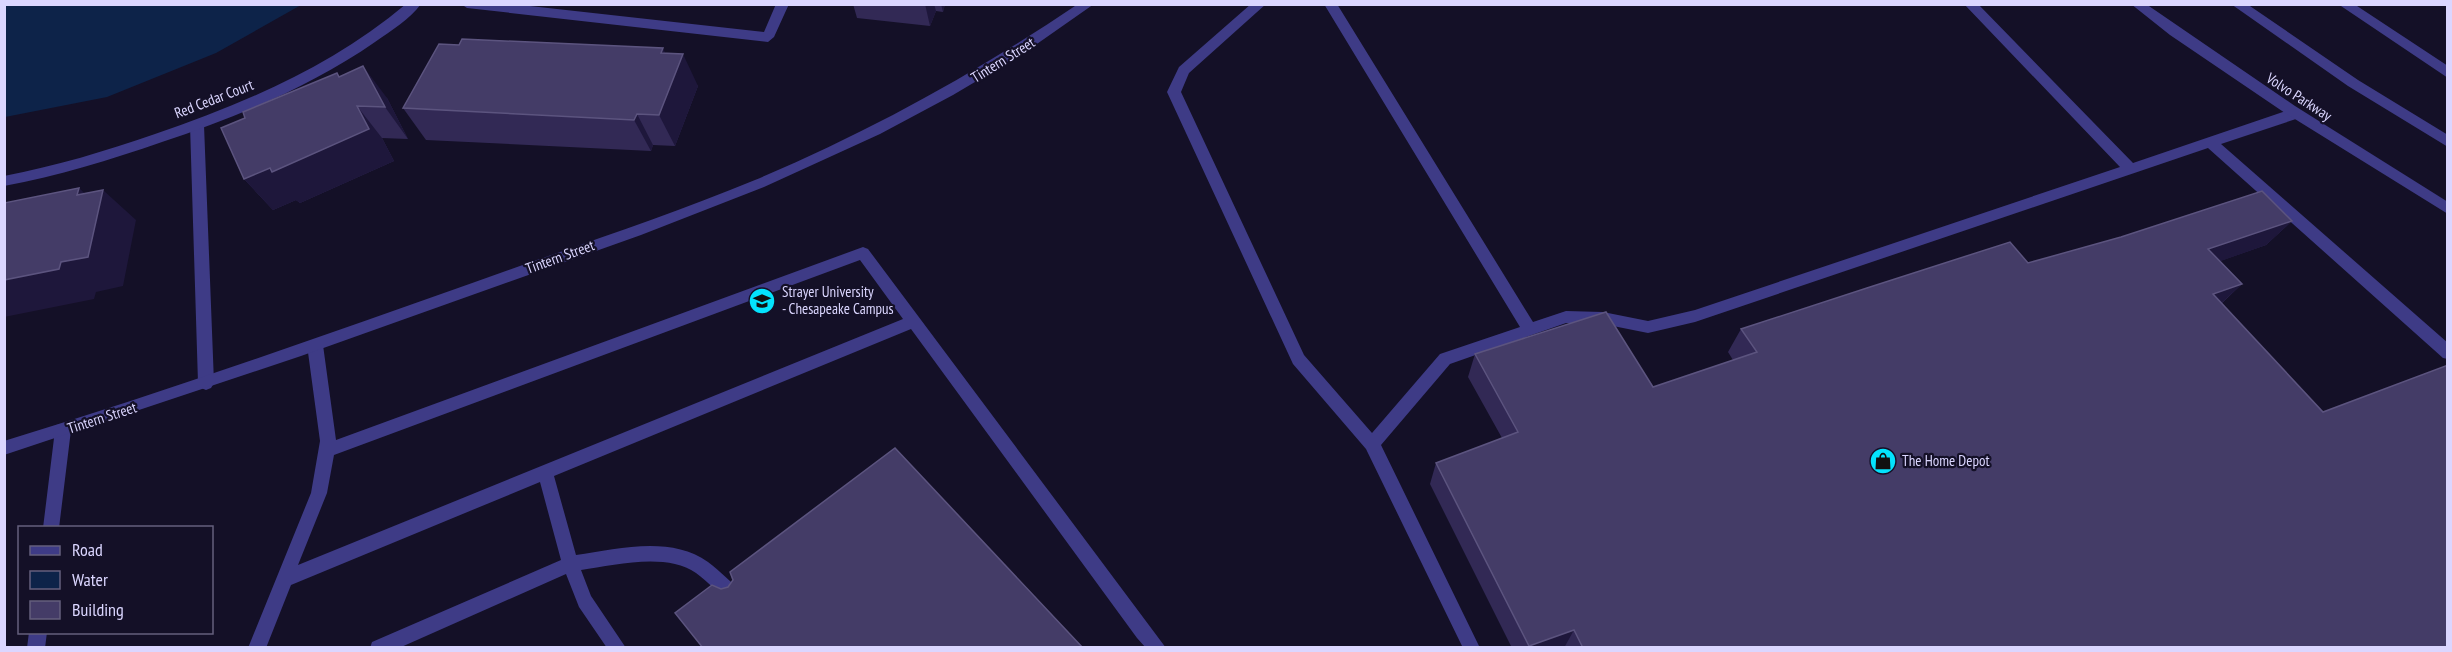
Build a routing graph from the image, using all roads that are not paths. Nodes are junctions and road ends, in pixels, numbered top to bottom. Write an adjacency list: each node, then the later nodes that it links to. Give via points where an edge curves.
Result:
1 (415, 4): 14 (street, Red Cedar Court, via 356,49 296,83)
2 (467, 4): 11 (street)
3 (783, 4): 11 (street, via 768,37)
4 (1088, 4): 22 (street, Tintern Street, via 1016,54 946,94 800,166 657,222)
5 (1260, 4): 26 (street, via 1184,70 1174,92 1298,359)
6 (1330, 4): 21 (street)
7 (1970, 4): 17 (street)
8 (2137, 4): 13 (street, Volvo Parkway)
9 (2237, 4): 16 (street)
10 (2344, 4): 12 (street)
11 (538, 8)
12 (2448, 73)
13 (2294, 114): 15 (street); 19 (street, Volvo Parkway)
14 (196, 125): 18 (street, Red Cedar Court, via 104,156); 24 (street)
15 (2210, 142): 17 (street); 23 (street)
16 (2448, 142)
17 (2130, 169): 21 (street, via 1695,316 1648,327 1603,318 1566,317)
18 (4, 181)
19 (2448, 209)
20 (913, 322): 28 (street, via 862,253); 29 (street); 37 (street)
21 (1530, 330): 26 (street, via 1444,359)
22 (315, 345): 24 (street, Tintern Street); 28 (street, via 328,441)
23 (2448, 353)
24 (206, 383): 25 (street, Tintern Street)
25 (63, 430): 27 (street, Tintern Street); 30 (street)
26 (1372, 444): 38 (street)
27 (4, 448)
28 (326, 451): 32 (street, via 319,493)
29 (545, 472): 31 (street); 32 (street)
30 (51, 526)
31 (570, 564): 33 (street, via 646,553 684,559 701,567); 35 (street); 36 (street, via 585,601)
32 (285, 579): 34 (street)
33 (737, 599)
34 (257, 648)
35 (378, 648)
36 (618, 648)
37 (1158, 648)
38 (1472, 648)

